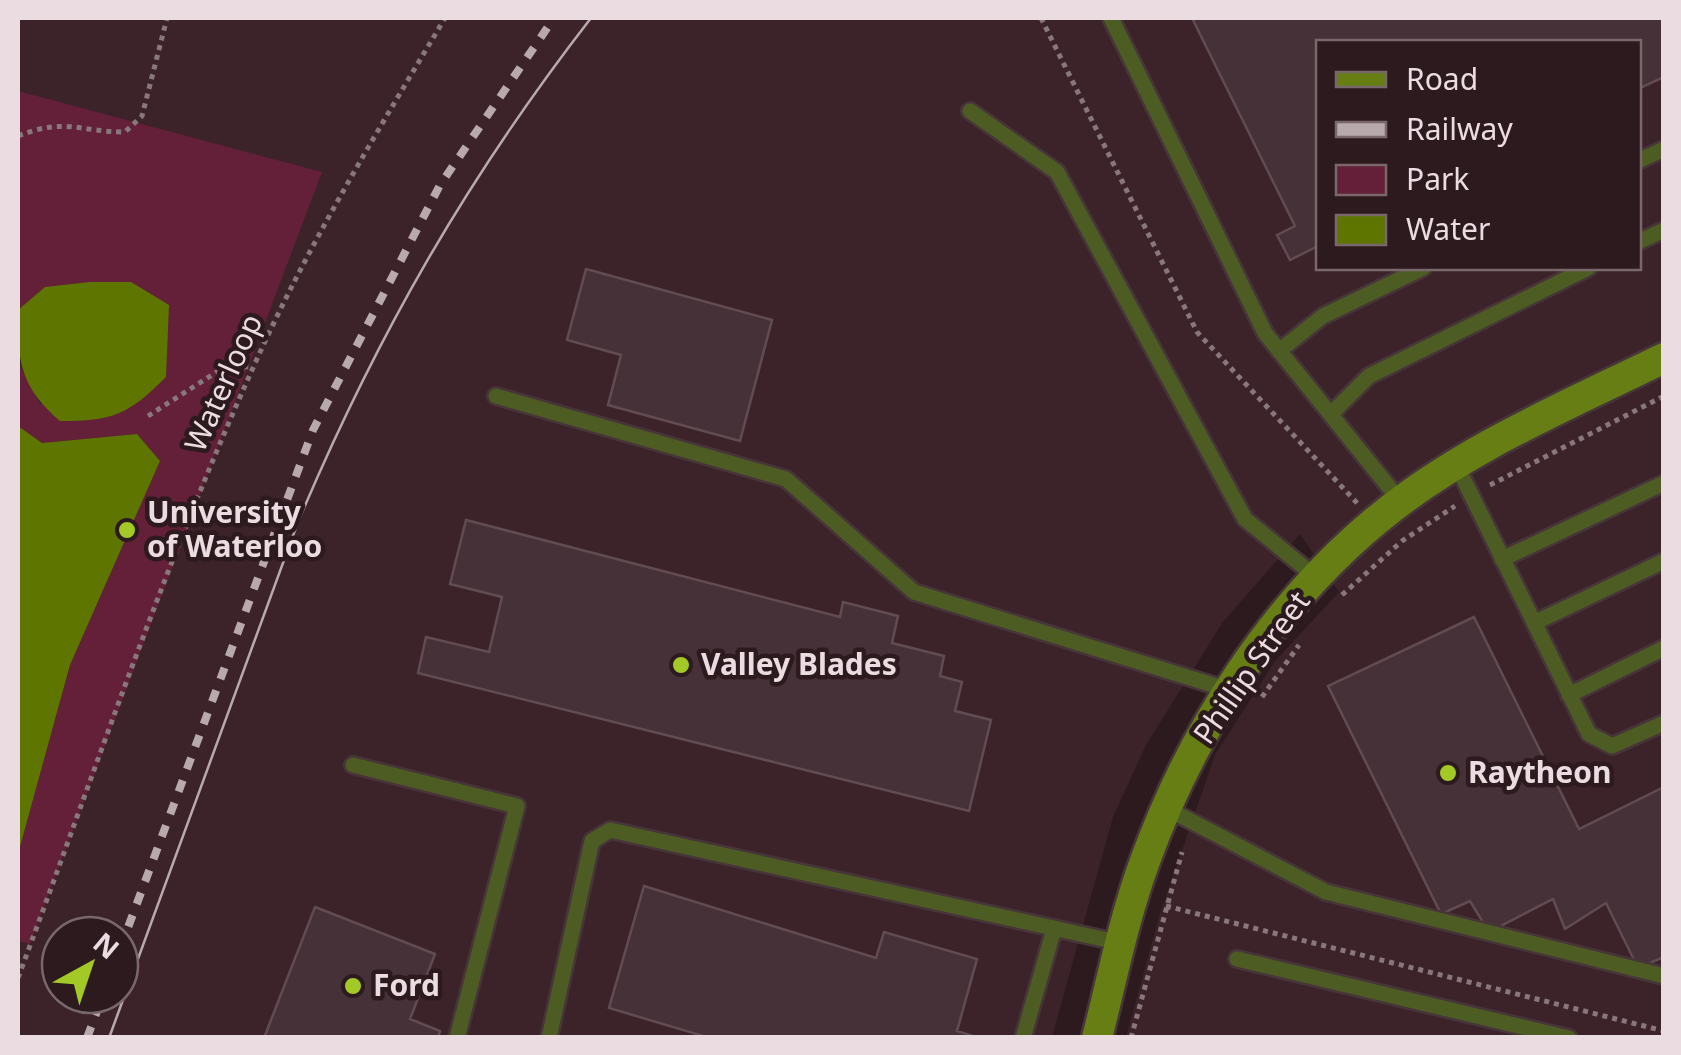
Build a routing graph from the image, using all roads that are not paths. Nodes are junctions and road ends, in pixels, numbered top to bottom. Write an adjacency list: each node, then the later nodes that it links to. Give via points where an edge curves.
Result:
1 (1111, 18): 9 (lane)
2 (970, 111): 18 (lane, via 1057,172 1245,519)
3 (1664, 149): 4 (lane)
4 (1641, 160)
5 (1664, 230): 6 (lane)
6 (1641, 241)
7 (1418, 270): 9 (lane, via 1324,316)
8 (1584, 270): 12 (lane, via 1370,376)
9 (1278, 351): 12 (lane)
10 (1660, 368): 13 (street, Phillip Street)
11 (496, 396): 21 (lane, via 786,479 914,592)
12 (1332, 413): 15 (lane)
13 (1457, 466): 15 (street, Phillip Street); 16 (lane)
14 (1664, 483): 16 (lane)
15 (1402, 502): 18 (street, Phillip Street)
16 (1502, 559): 19 (lane)
17 (1664, 561): 19 (lane)
18 (1326, 590): 21 (street, Phillip Street)
19 (1534, 624): 22 (lane)
20 (1664, 648): 22 (lane)
21 (1229, 690): 25 (street, Phillip Street, via 1192,752)
22 (1569, 695): 23 (lane, via 1589,734 1612,746)
23 (1664, 722)
24 (353, 765): 30 (lane, via 517,806)
25 (1178, 815): 27 (street, Phillip Street, via 1143,864); 29 (lane, via 1326,892)
26 (1054, 929): 27 (lane); 31 (lane, via 610,830 592,841); 32 (lane)
27 (1121, 943): 33 (street, Phillip Street)
28 (1237, 960): 34 (lane)
29 (1664, 976)
30 (457, 1038)
31 (548, 1038)
32 (1023, 1038)
33 (1097, 1038)
34 (1569, 1038)

